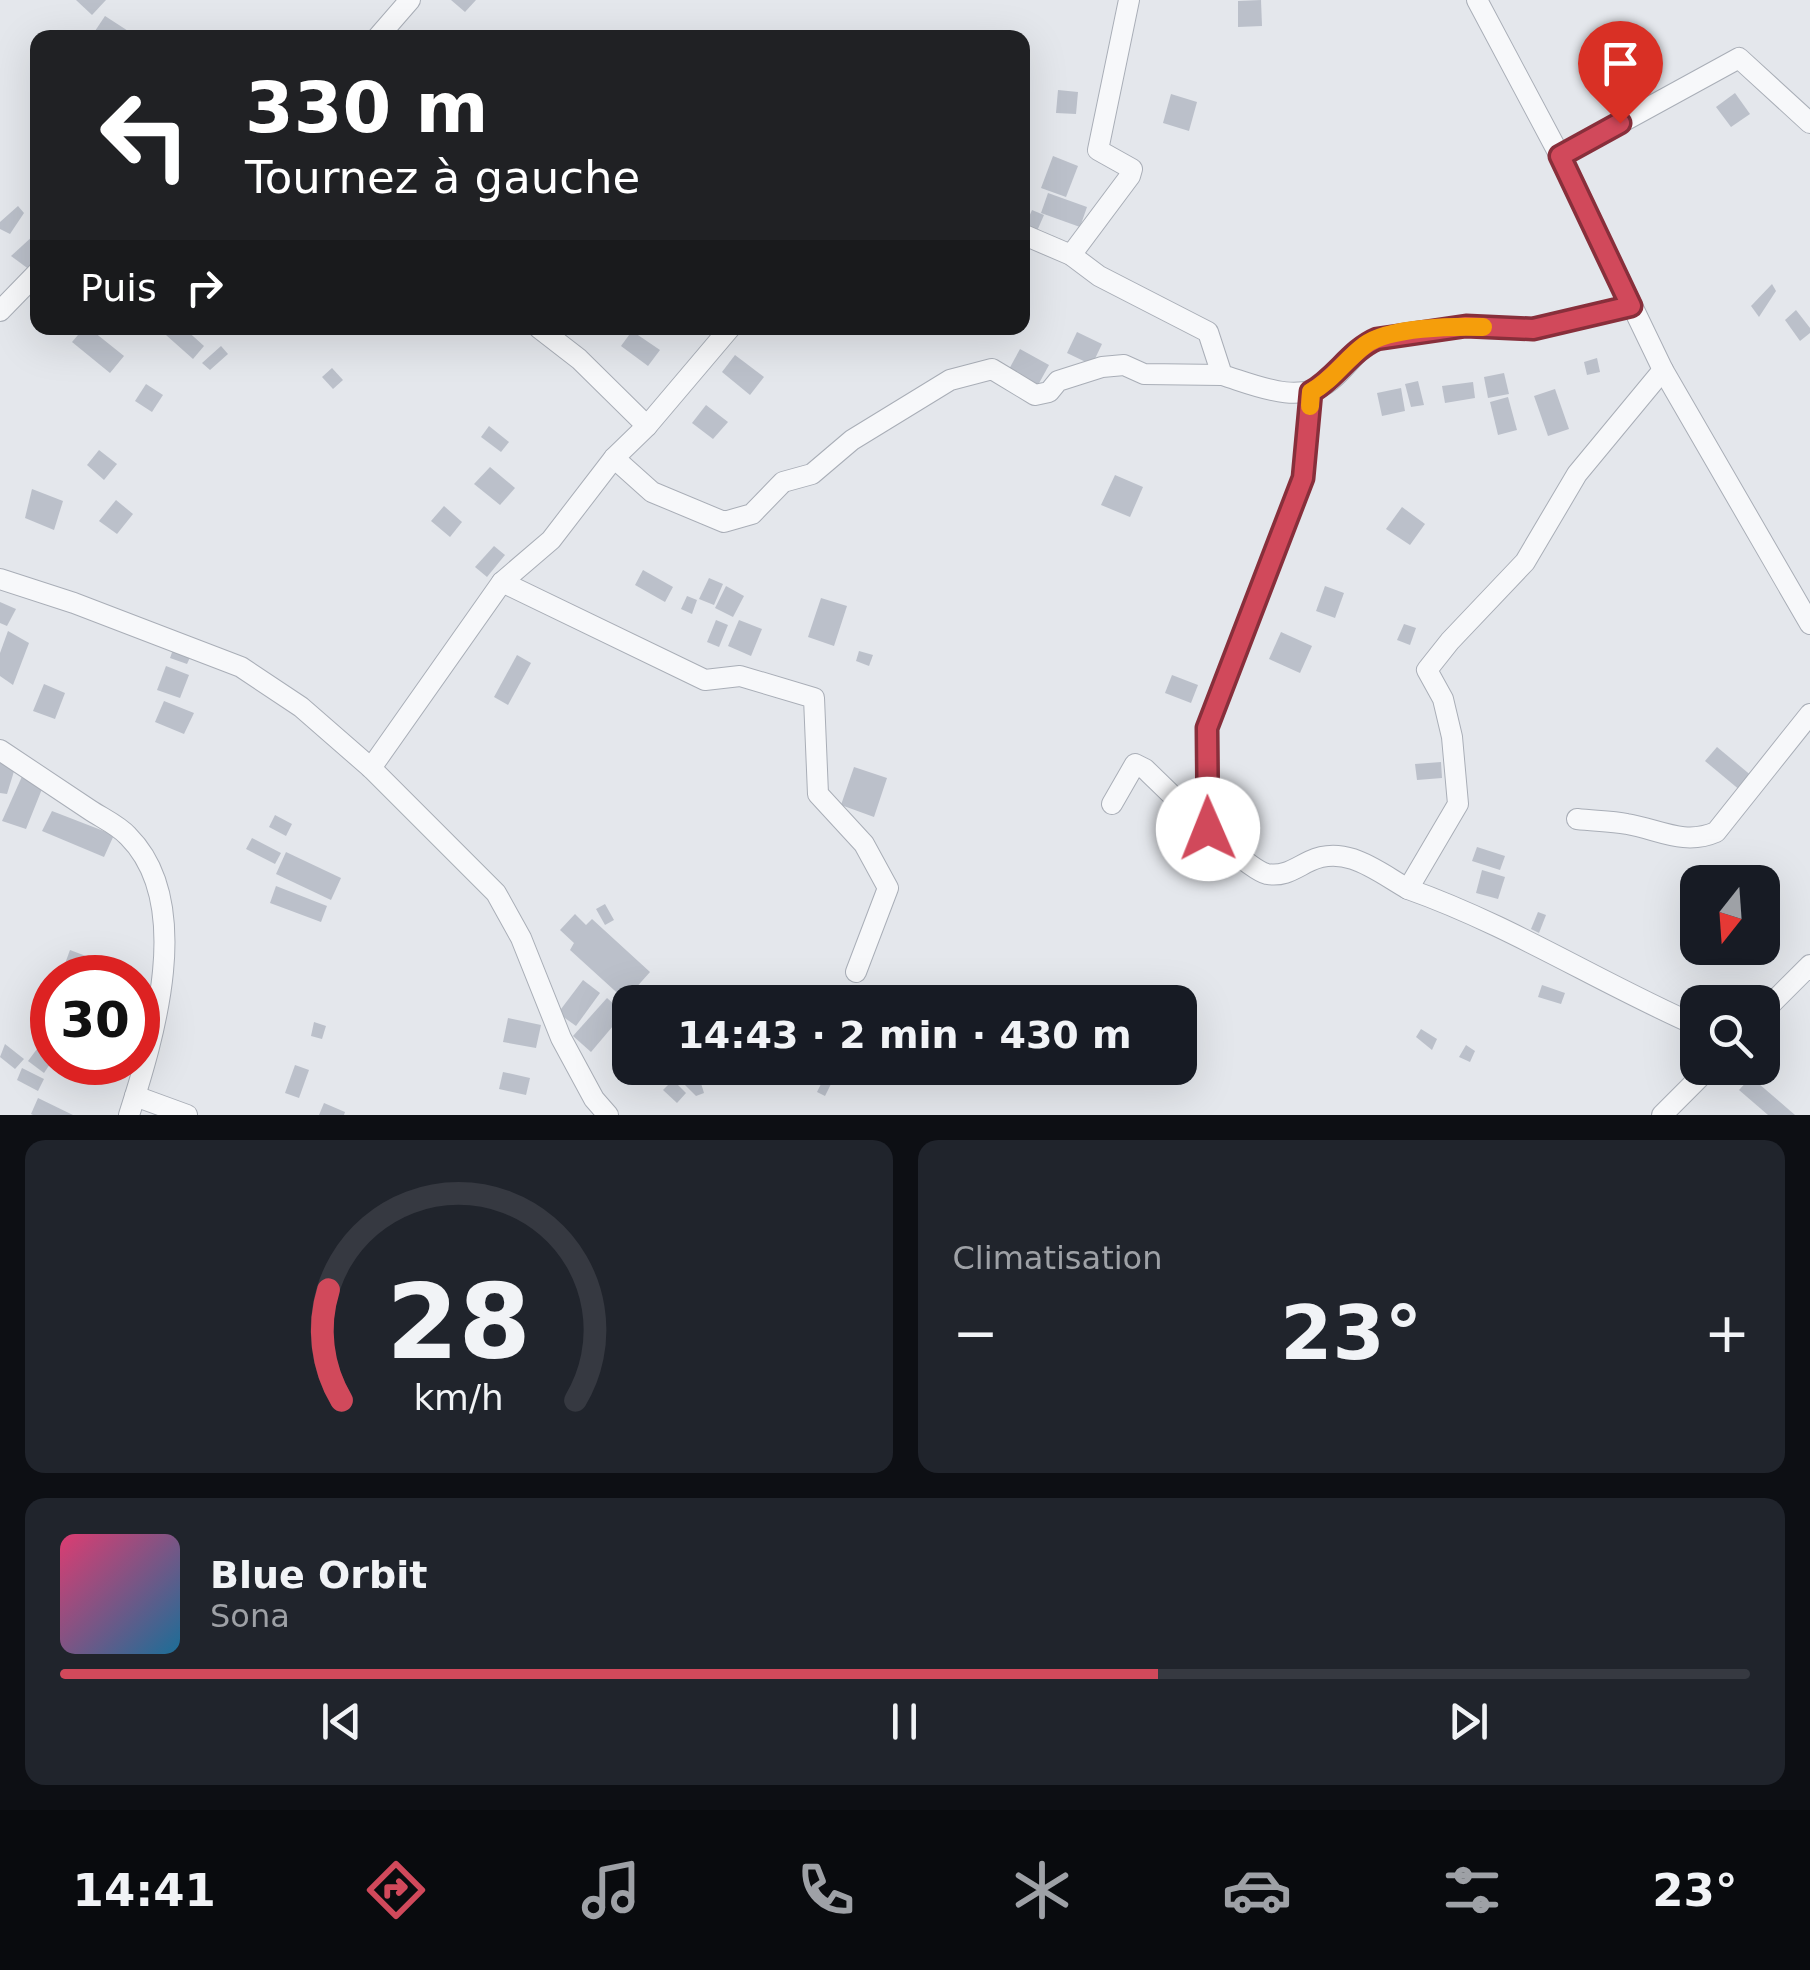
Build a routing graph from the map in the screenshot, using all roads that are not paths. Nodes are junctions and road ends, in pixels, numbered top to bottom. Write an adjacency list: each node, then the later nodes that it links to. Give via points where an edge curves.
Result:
1 (1129, 0): 8 (street, via 1098,150 1132,169)
2 (1477, 0): 6 (street)
3 (402, 3): 4 (street)
4 (383, 30)
5 (1810, 123): 6 (street, via 1740,58)
6 (1560, 156): 10 (street)
7 (1030, 237): 8 (street)
8 (1071, 255): 15 (street, via 1208,332)
9 (30, 280): 11 (street)
10 (1631, 306): 14 (street); 16 (street, via 1533,329 1466,326 1377,339)
11 (0, 310)
12 (548, 335): 17 (street)
13 (724, 335): 17 (street)
14 (1663, 370): 21 (street); 28 (street, via 1577,474 1525,562 1427,670 1443,698 1458,804)
15 (1222, 375): 16 (street); 18 (street, via 1144,374 1113,366 1058,381 1035,395 992,369 950,380 852,440 812,474 784,482 752,514 724,522 652,492)
16 (1311, 392): 27 (street, via 1303,478 1207,728)
17 (647, 426): 18 (street)
18 (614, 458): 20 (street, via 551,540)
19 (0, 579): 24 (street, via 240,667 301,706)
20 (502, 582): 24 (street); 30 (street, via 705,680 740,676 814,698 818,794 864,844 888,888)
21 (1810, 624)
22 (1810, 714): 26 (street, via 1708,836 1677,838)
23 (0, 750): 34 (street, via 126,834 150,868 165,934 161,1000)
24 (371, 768): 36 (street, via 496,893 561,1038)
25 (1112, 804): 27 (street, via 1135,764)
26 (1577, 819)
27 (1208, 829): 28 (street, via 1262,873 1283,875 1315,858 1350,856)
28 (1408, 889): 32 (street, via 1459,907)
29 (1810, 965): 31 (street)
30 (856, 972)
31 (1780, 995)
32 (1680, 1018)
33 (1692, 1085): 37 (street)
34 (132, 1105): 35 (street)
35 (187, 1115)
36 (608, 1115)
37 (1662, 1115)

